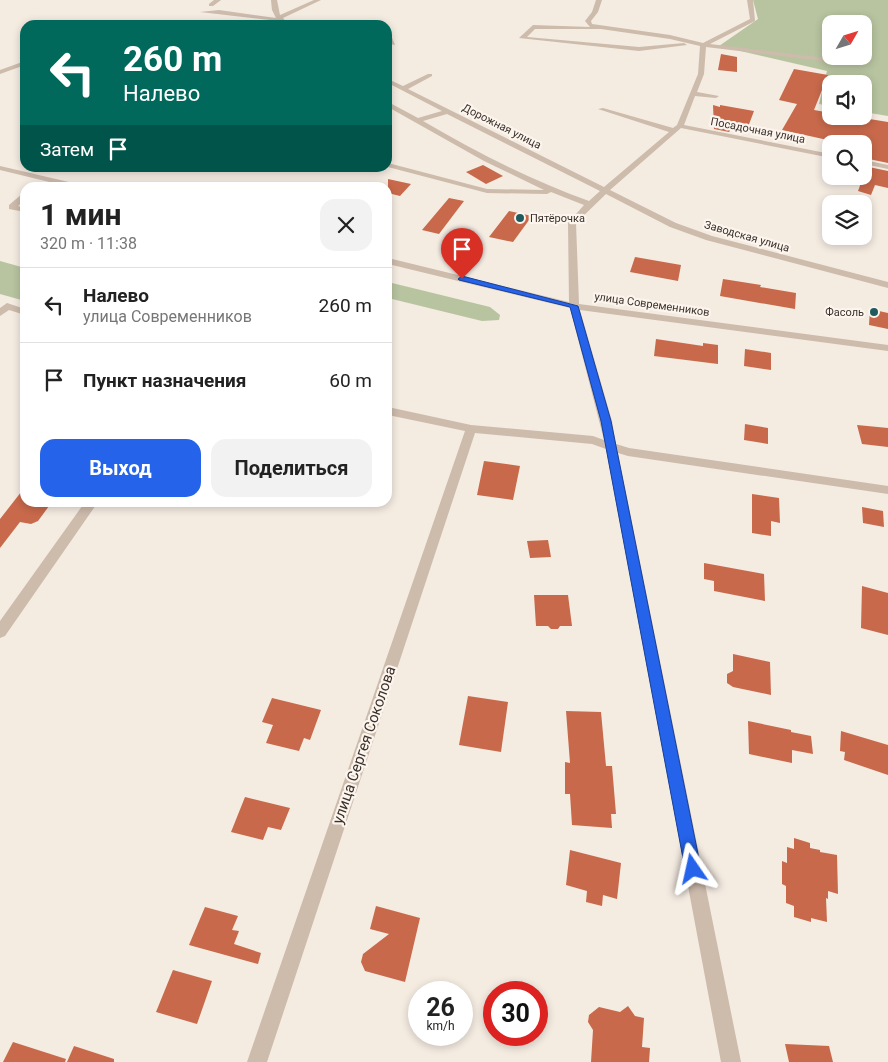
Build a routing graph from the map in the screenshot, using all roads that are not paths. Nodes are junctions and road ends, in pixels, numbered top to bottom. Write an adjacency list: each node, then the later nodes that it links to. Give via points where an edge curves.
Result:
1 (218, 0): 6 (street)
2 (274, 0): 9 (street, via 273,6)
3 (318, 0): 10 (street)
4 (599, 0): 11 (street, via 588,21 590,25)
5 (750, 0): 12 (street, via 753,20)
6 (211, 5)
7 (203, 12): 8 (street)
8 (269, 20)
9 (281, 20)
10 (285, 20)
11 (602, 28): 12 (street); 12 (street, via 533,27 522,38 639,49)
12 (700, 44): 13 (street); 21 (street, via 701,74)
13 (752, 50): 14 (street); 15 (street)
14 (822, 59)
15 (751, 60)
16 (20, 65): 17 (street)
17 (0, 72)
18 (430, 75): 20 (street)
19 (392, 84): 20 (street, Дорожная улица)
20 (402, 89): 25 (street, Дорожная улица)
21 (693, 94): 22 (street); 27 (street)
22 (716, 96)
23 (392, 106): 26 (street)
24 (601, 109): 27 (street, Посадочная улица)
25 (448, 111): 26 (street); 37 (street, Дорожная улица)
26 (416, 121): 36 (street)
27 (678, 129): 28 (street, Посадочная улица); 37 (street)
28 (822, 154)
29 (872, 164): 31 (street)
30 (392, 166): 36 (street, via 487,191)
31 (888, 167)
32 (0, 168): 33 (street)
33 (47, 178): 34 (street); 35 (street)
34 (43, 182)
35 (63, 182)
36 (552, 192): 39 (street)
37 (605, 192): 39 (street); 42 (street, Заводская улица, via 709,238)
38 (20, 200): 40 (street, via 12,207)
39 (590, 204): 45 (street, via 572,224)
40 (20, 209)
41 (392, 262): 45 (street, улица Современников)
42 (831, 271): 43 (street, Заводская улица); 44 (street, via 846,283)
43 (888, 284)
44 (888, 293)
45 (574, 306): 48 (street, улица Современников); 51 (street)
46 (4, 310): 47 (street)
47 (20, 312)
48 (888, 348)
49 (392, 412): 50 (street)
50 (471, 429): 51 (street, via 592,440); 55 (street, улица Сергея Соколова)
51 (610, 445): 52 (street, via 628,452); 56 (street)
52 (888, 490)
53 (88, 507): 54 (street)
54 (0, 632)
55 (257, 1062)
56 (731, 1062)

